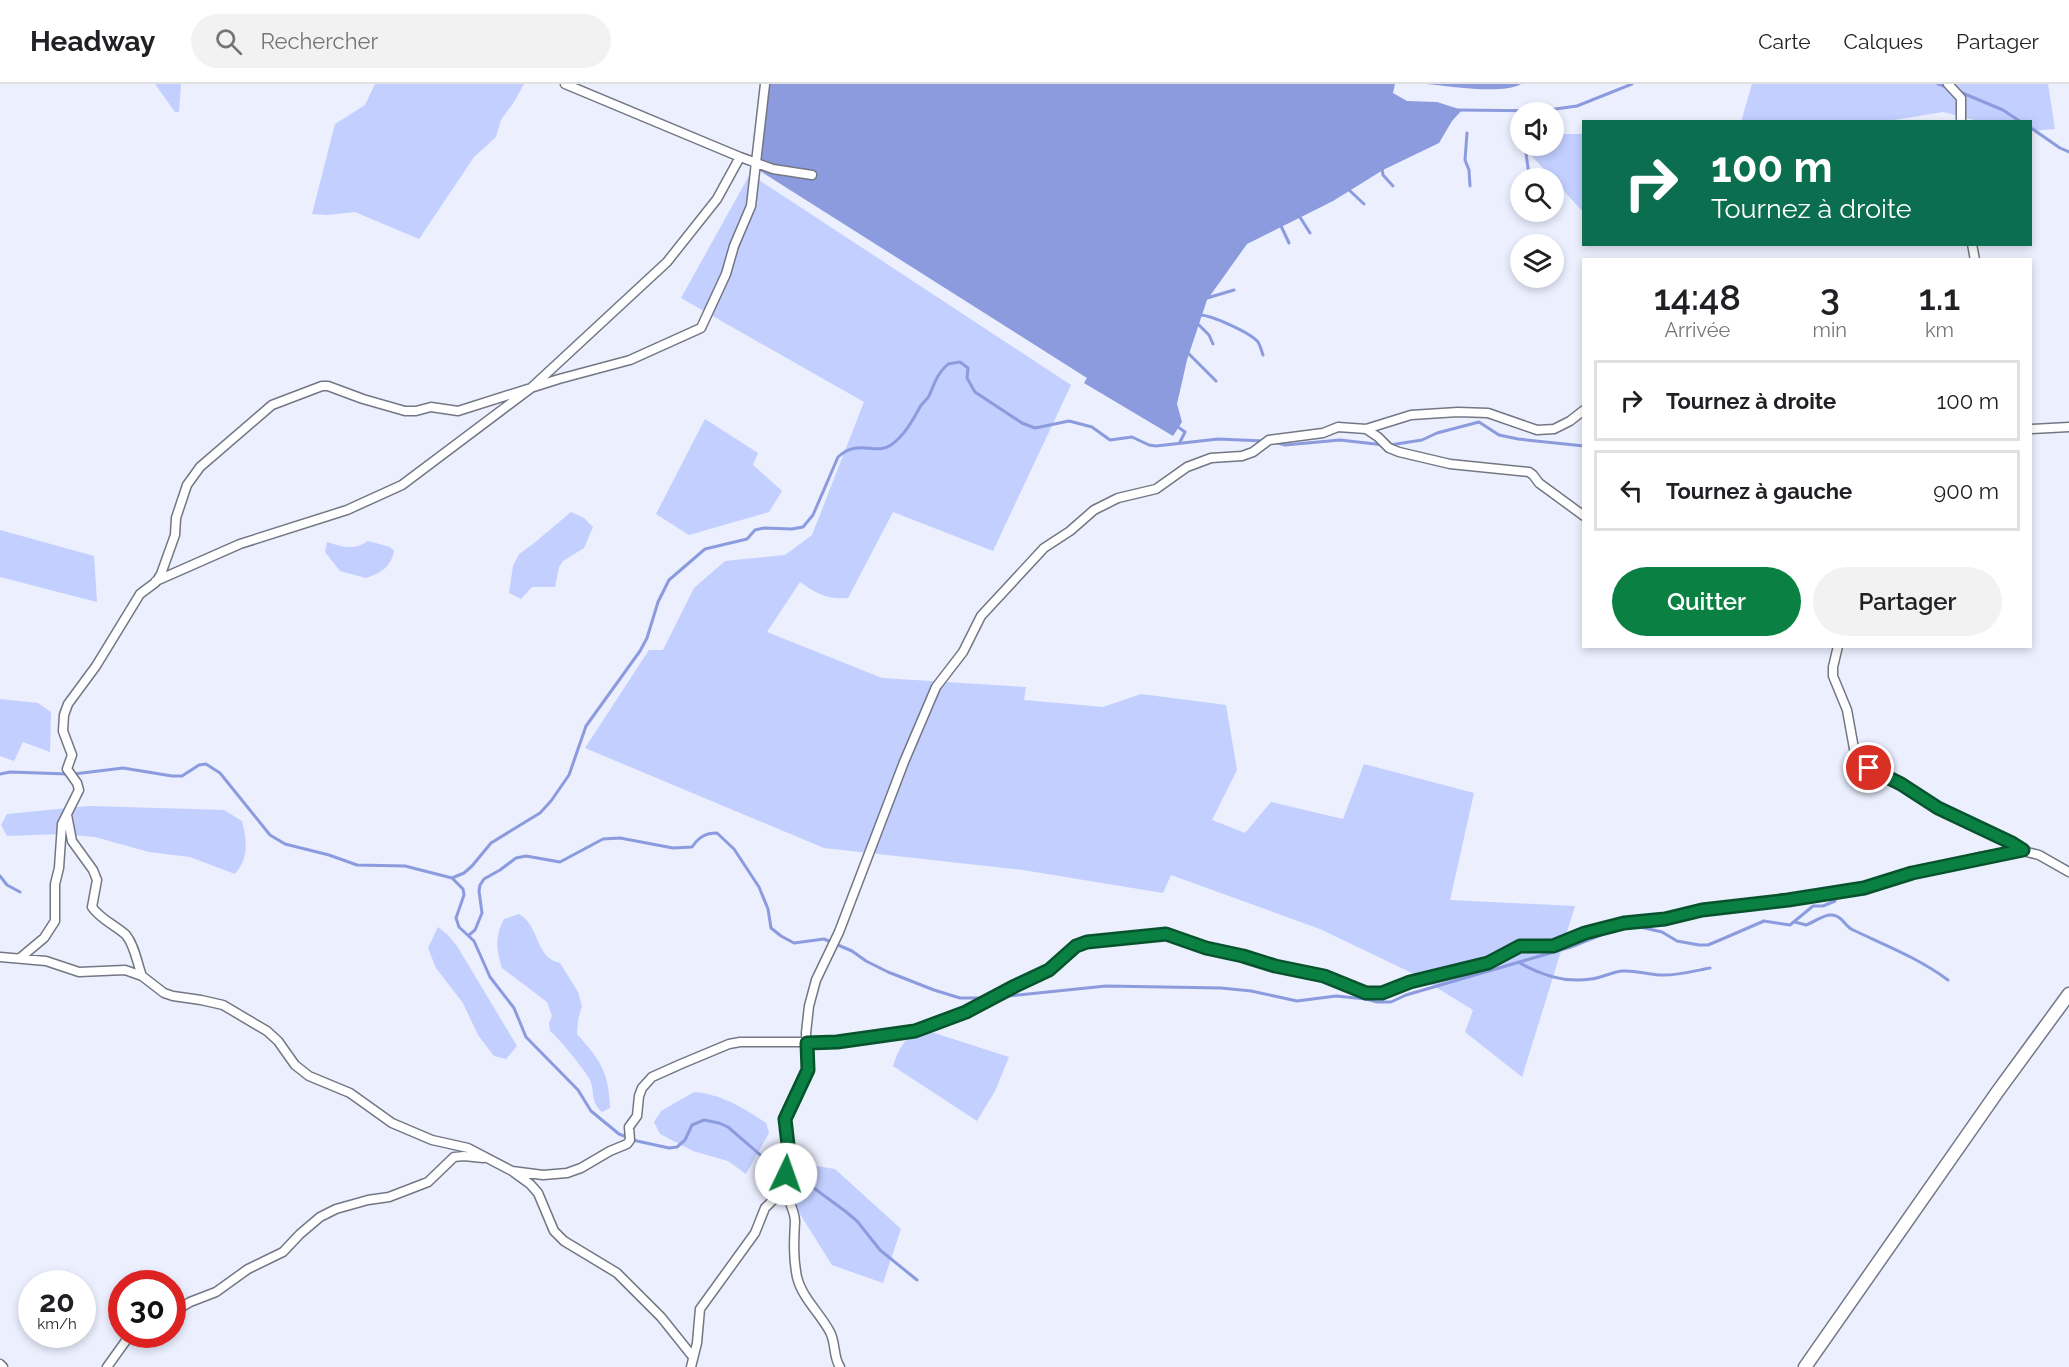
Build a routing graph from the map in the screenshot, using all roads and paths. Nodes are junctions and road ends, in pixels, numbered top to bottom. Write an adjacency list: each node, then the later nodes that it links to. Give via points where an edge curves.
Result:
1 (565, 84): 5 (street)
2 (765, 84): 6 (street)
3 (1948, 84): 4 (street, via 1961,98)
4 (1961, 120)
5 (740, 157): 6 (street); 8 (street, via 717,199 667,262)
6 (755, 163): 7 (street); 8 (street, via 751,206 726,274 700,328 630,360)
7 (812, 175)
8 (531, 388): 14 (street, via 402,485 347,510 240,544); 14 (street, via 458,411 431,406 405,411 328,386 281,400 200,467 187,485 175,535)
9 (1582, 412): 11 (street, via 1554,429 1537,430 1488,413 1458,412 1411,415)
10 (2069, 427): 12 (street)
11 (1366, 429): 13 (street, via 1400,452 1450,464 1528,472); 23 (street, via 1338,427 1323,433 1269,440 1253,452 1211,458 1187,467 1155,489 1118,498 1094,510 1044,548 981,616 963,652 936,687 904,762 839,932 816,980 809,1006)
12 (2032, 429)
13 (1582, 515)
14 (156, 582): 16 (street, via 140,594 68,704 63,731 72,755 68,770 79,790)
15 (1838, 648): 17 (street, via 1833,676 1847,710 1855,754 1862,764 1938,808)
16 (67, 815): 20 (street, via 59,842 55,921 44,938); 21 (street, via 72,841 97,880 92,907 127,937)
17 (2023, 850): 18 (street); 23 (street, via 1912,873 1864,888 1624,923 1553,946 1520,946 1488,963 1382,993 1366,993 1324,976 1206,948 1166,934 1087,942 1076,946 1049,970 966,1012 915,1031)
18 (2069, 872)
19 (0, 957): 20 (street)
20 (21, 958): 21 (street, via 79,972 125,970)
21 (142, 976): 24 (street, via 164,993 223,1005 267,1031 309,1076 350,1093 392,1123 432,1140 468,1148)
22 (2069, 994): 33 (street)
23 (807, 1043): 25 (street, via 729,1044 681,1064 652,1077 642,1088 627,1144 567,1173); 26 (street, via 808,1070 785,1119 790,1162)
24 (488, 1159): 25 (street); 27 (street, via 454,1157 428,1182 389,1197 336,1209 314,1222 283,1252 248,1269 216,1292)
25 (512, 1171): 29 (street, via 538,1193 554,1231 617,1273 661,1317)
26 (783, 1187): 29 (street, via 765,1208 755,1233 700,1309); 32 (street, via 795,1220 793,1252 798,1279 829,1331)
27 (186, 1304)
28 (121, 1348): 30 (street)
29 (693, 1358): 31 (street)
30 (107, 1367)
31 (691, 1367)
32 (840, 1367)
33 (1805, 1367)

